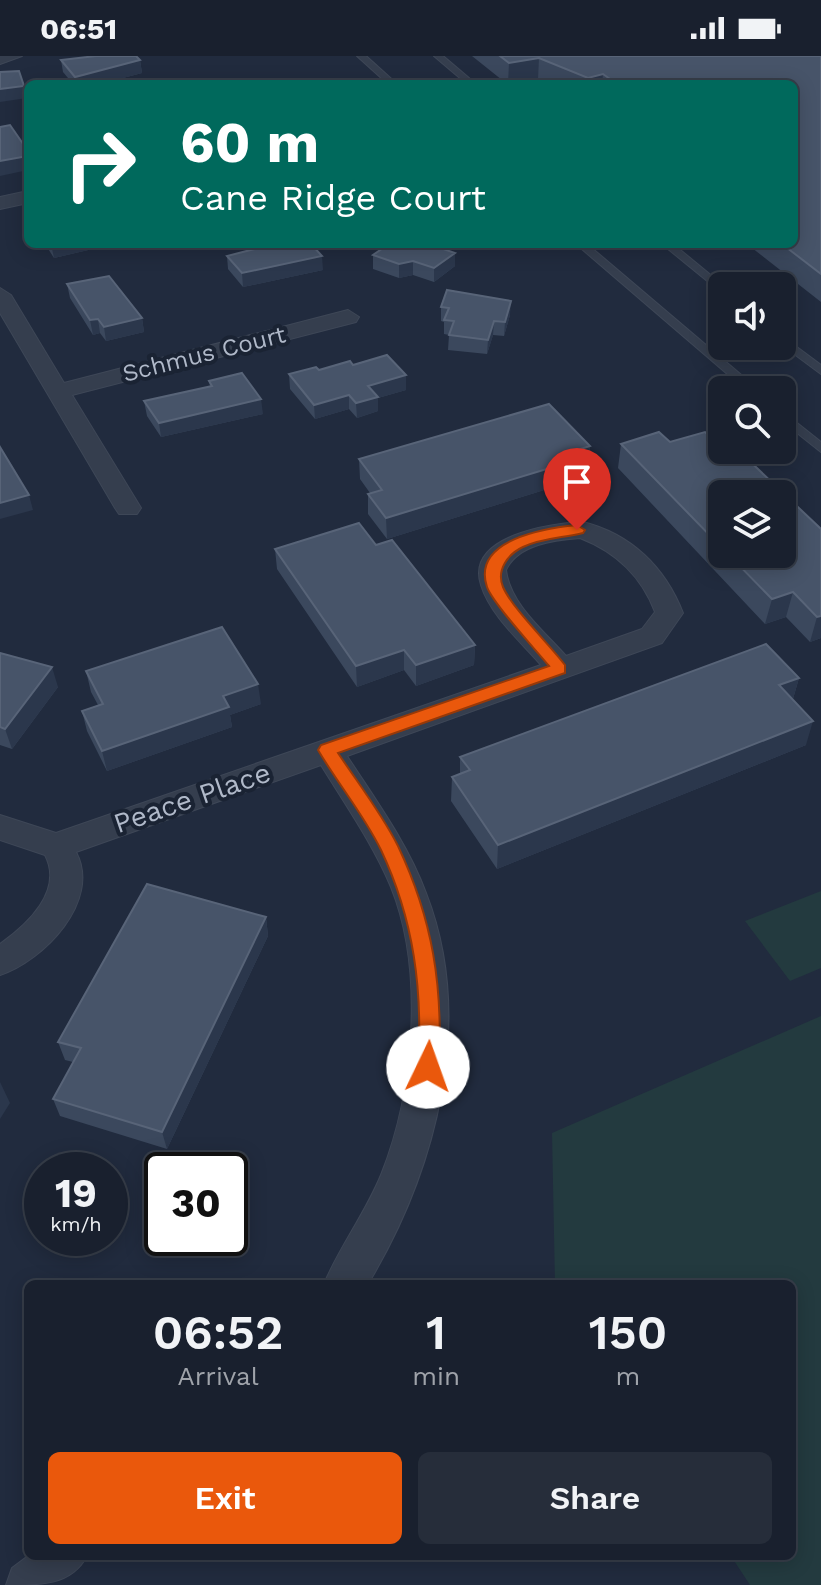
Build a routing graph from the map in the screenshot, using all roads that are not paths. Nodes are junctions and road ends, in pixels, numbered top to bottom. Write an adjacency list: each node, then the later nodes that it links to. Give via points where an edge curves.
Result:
1 (13, 56): 4 (street)
2 (361, 56): 5 (lane)
3 (438, 56): 6 (lane)
4 (0, 59)
5 (388, 80)
6 (467, 80)
7 (24, 198): 8 (street)
8 (0, 203)
9 (586, 248): 16 (lane)
10 (672, 248): 11 (lane)
11 (708, 278)
12 (0, 295): 17 (street)
13 (348, 317): 17 (street, Schmus Court)
14 (796, 350): 15 (lane)
15 (821, 371)
16 (737, 376)
17 (59, 391): 20 (street)
18 (796, 427): 19 (lane)
19 (821, 448)
20 (128, 508)
21 (560, 669): 21 (street, via 495,587 496,562 517,544 541,535 577,530 602,535 620,545 661,590 669,613 652,636); 22 (street, Peace Place)
22 (327, 750): 24 (street, Peace Place); 26 (street, via 402,875 420,923 432,1009 426,1086 409,1148 377,1230)
23 (0, 827): 24 (street)
24 (56, 846): 25 (street, via 69,867 66,889 34,939)
25 (0, 961)
26 (347, 1280)
27 (59, 1560): 28 (street)
28 (29, 1585)

